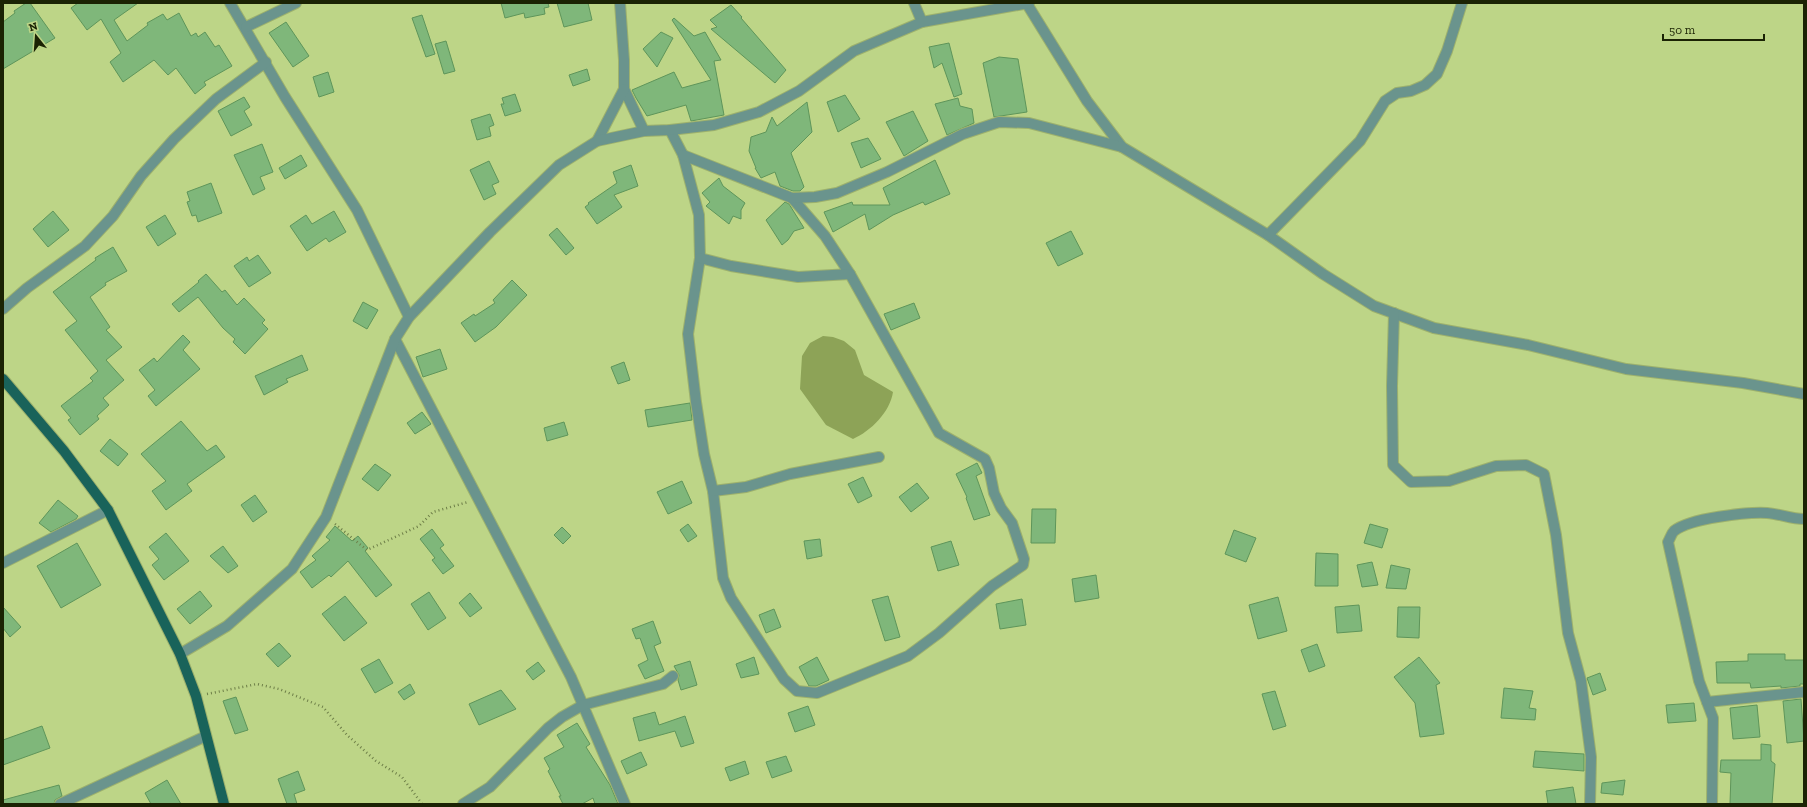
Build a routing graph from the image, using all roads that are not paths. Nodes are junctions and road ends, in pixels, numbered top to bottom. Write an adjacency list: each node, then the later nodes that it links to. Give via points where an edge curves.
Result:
1 (230, 3): 8 (street)
2 (296, 3): 8 (street)
3 (620, 3): 10 (street)
4 (914, 3): 7 (street)
5 (1462, 3): 17 (street, via 1447,52 1437,74 1425,85 1397,93 1385,101 1360,141)
6 (1028, 4): 7 (street); 14 (street, via 1087,101)
7 (922, 22): 11 (street, via 854,51 799,91 759,112 714,125)
8 (246, 28): 9 (street)
9 (266, 62): 20 (street, via 216,99 174,139 141,176 113,216 85,246 27,288); 22 (street, via 285,97 357,210)
10 (624, 89): 12 (street); 13 (street)
11 (670, 130): 12 (street); 15 (street)
12 (644, 131): 13 (street)
13 (597, 141): 22 (street, via 559,164)
14 (1122, 147): 16 (street, via 1029,123 999,122 962,134 887,172 837,193); 17 (street)
15 (683, 155): 16 (street); 18 (street, via 699,215)
16 (792, 198): 19 (street, via 825,236)
17 (1268, 235): 21 (street, via 1374,306)
18 (700, 258): 19 (street, via 798,277); 27 (street, via 688,334 704,454)
19 (850, 274): 27 (street, via 939,433 984,458 989,468 994,494 1012,523 1024,559 1023,566 992,586 939,633 908,656 817,693 797,691 784,679 731,598 722,578)
20 (3, 309)
21 (1394, 313): 25 (street, via 1434,328 1528,345 1626,369 1742,383); 43 (street, via 1393,465 1411,482 1449,481 1496,466 1526,465 1544,474 1556,535 1568,633 1582,689 1591,757)
22 (410, 316): 23 (street)
23 (395, 339): 31 (street, via 326,517 292,570 227,626); 35 (street, via 571,677)
24 (3, 379): 28 (main road, via 64,451)
25 (1804, 394)
26 (879, 456): 27 (street, via 790,474 746,487)
27 (713, 491)
28 (108, 510): 30 (street); 31 (main road)
29 (1804, 519): 34 (street, via 1769,513 1734,513 1684,525 1673,532 1668,542 1699,681)
30 (3, 563)
31 (180, 654): 36 (main road, via 196,696)
32 (673, 676): 35 (street, via 663,684)
33 (1804, 692): 34 (street)
34 (1707, 702): 44 (street, via 1713,718)
35 (583, 705): 41 (street, via 548,728 490,787); 42 (street)
36 (206, 736): 37 (street); 40 (main road)
37 (88, 791): 38 (street); 39 (street)
38 (60, 804)
39 (84, 804)
40 (224, 804)
41 (464, 804)
42 (625, 804)
43 (1590, 804)
44 (1712, 804)

